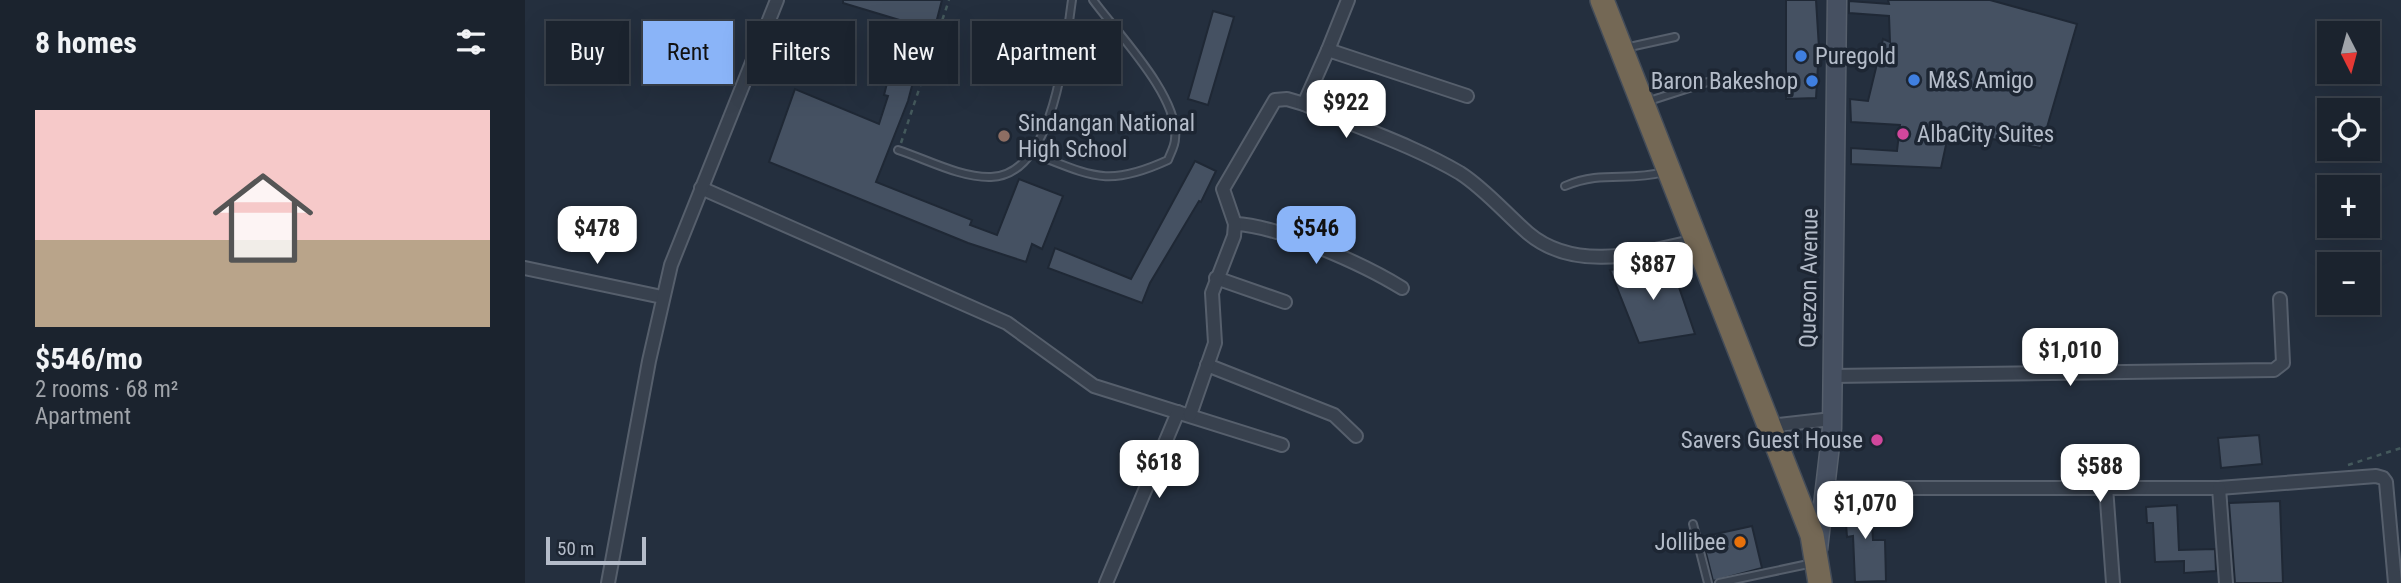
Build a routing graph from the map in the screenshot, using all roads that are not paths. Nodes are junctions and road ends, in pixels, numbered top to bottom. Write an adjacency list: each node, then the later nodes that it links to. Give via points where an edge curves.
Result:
1 (777, 0): 18 (street)
2 (1072, 0): 15 (lane, via 1061,81)
3 (1093, 0): 15 (lane, via 1161,90 1175,139 1168,160 1137,174 1095,177)
4 (1348, 0): 9 (street)
5 (1602, 0): 8 (highway)
6 (1837, 0): 28 (street, Quezon Avenue)
7 (1675, 37): 8 (lane)
8 (1621, 49): 12 (highway)
9 (1328, 50): 11 (street); 13 (street)
10 (1714, 80): 12 (lane)
11 (1467, 96)
12 (1642, 103): 16 (highway)
13 (1304, 104): 19 (street, via 1275,100 1228,177 1223,189); 20 (street, via 1459,173 1529,234 1561,253 1591,257)
14 (898, 150): 15 (lane, via 975,176 992,177 1006,174)
15 (1032, 153)
16 (1669, 171): 17 (lane, via 1636,178 1596,176); 20 (highway)
17 (1565, 186)
18 (701, 188): 24 (street); 29 (street, via 996,317 1094,386)
19 (1235, 224): 22 (street); 23 (street, via 1294,240)
20 (1696, 241): 31 (highway)
21 (525, 268): 24 (street)
22 (1216, 278): 26 (street); 27 (street, via 1212,293 1215,343)
23 (1402, 288)
24 (662, 297): 39 (street)
25 (2280, 299): 28 (street, via 2283,363 2274,370)
26 (1285, 302)
27 (1207, 365): 29 (street); 32 (street, via 1334,415)
28 (1832, 376): 30 (street, Quezon Avenue)
29 (1184, 414): 33 (street); 40 (street)
30 (1832, 419): 31 (street); 35 (street, Quezon Avenue)
31 (1769, 426): 38 (highway)
32 (1356, 436)
33 (1282, 445)
34 (2106, 487): 35 (street); 36 (street); 43 (street)
35 (1827, 488): 38 (street, Quezon Avenue)
36 (2219, 488): 44 (street); 45 (street, via 2383,478)
37 (1693, 523): 41 (lane)
38 (1819, 567): 42 (lane)
39 (608, 583)
40 (1106, 583)
41 (1708, 583)
42 (1719, 583)
43 (2113, 583)
44 (2226, 583)
45 (2395, 583)

